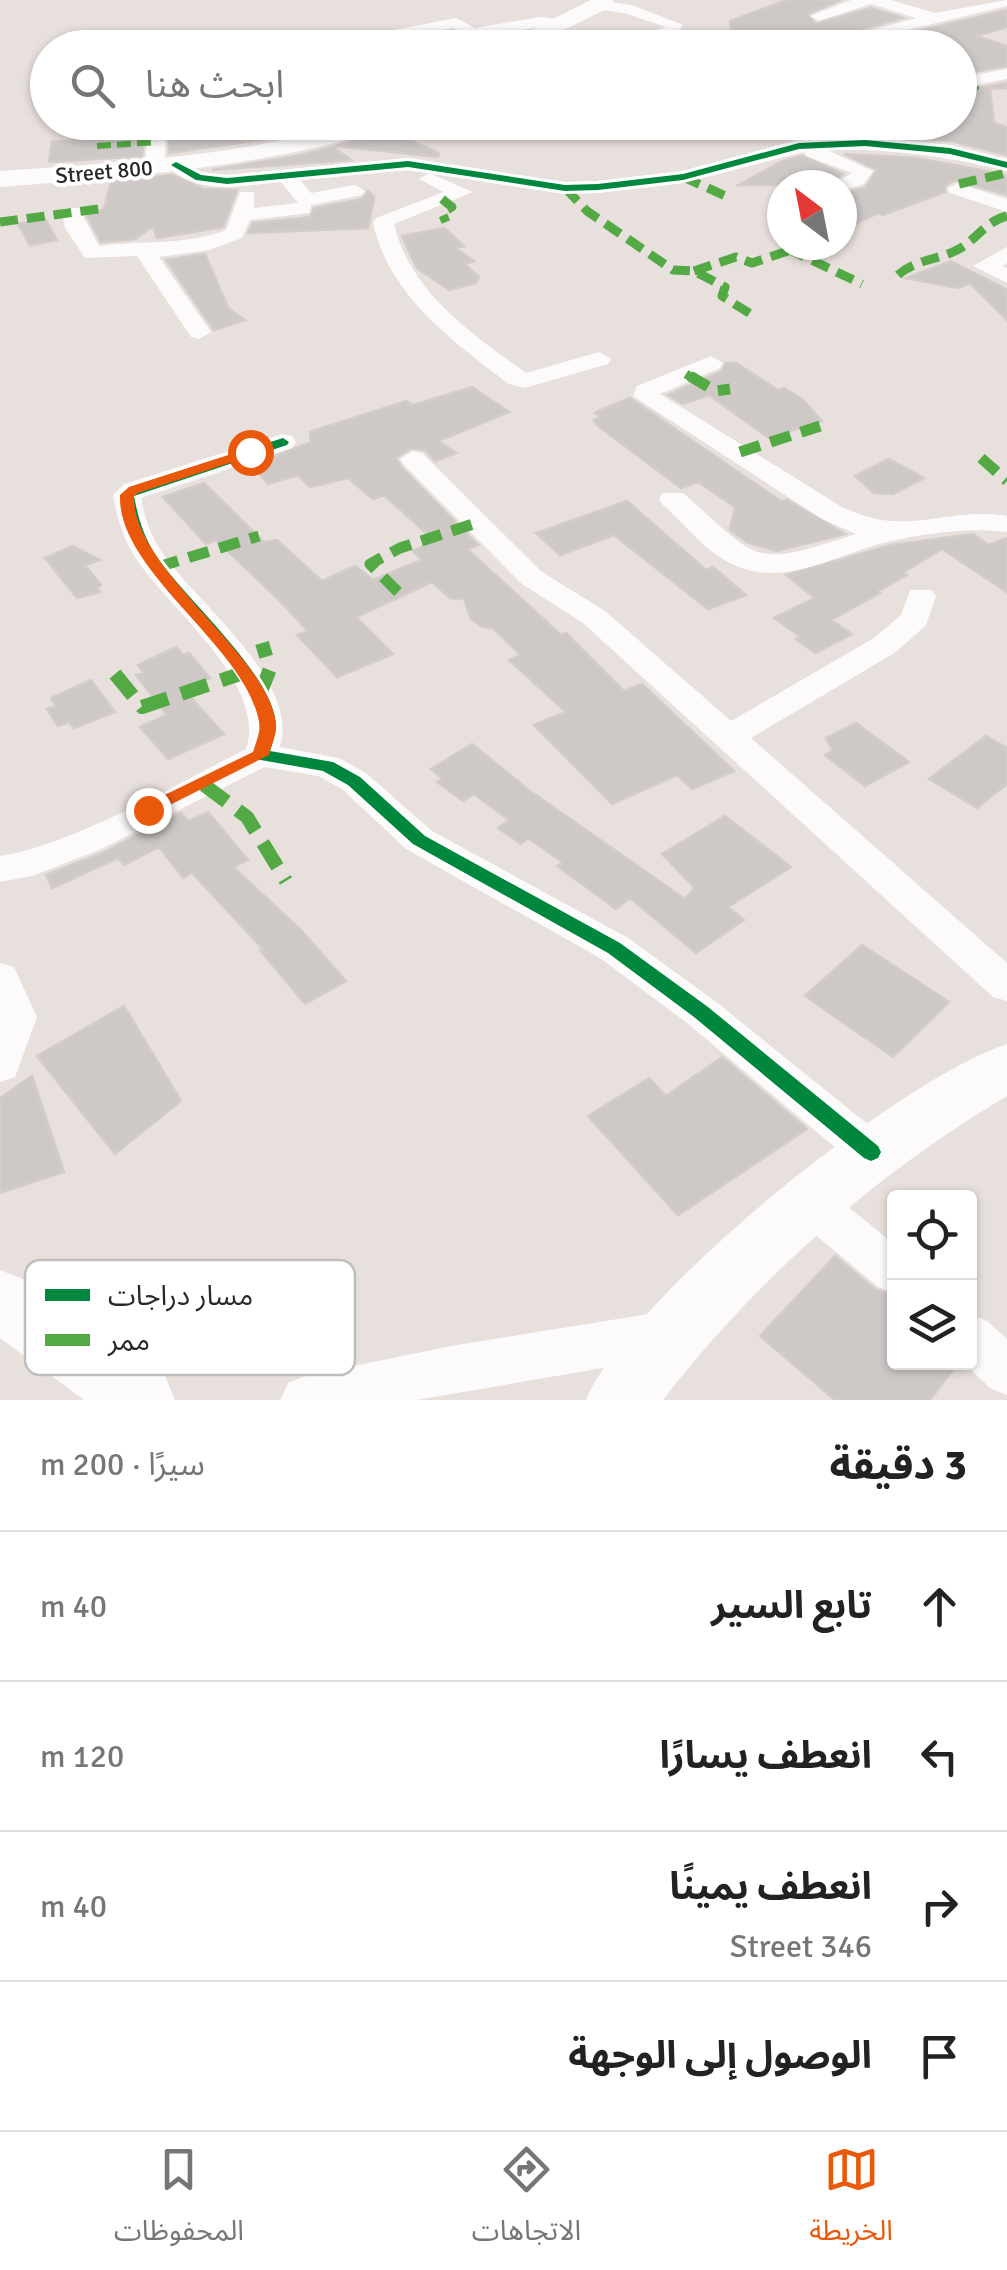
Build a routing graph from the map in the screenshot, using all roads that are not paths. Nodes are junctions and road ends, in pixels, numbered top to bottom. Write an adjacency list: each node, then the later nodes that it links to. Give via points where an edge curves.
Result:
1 (866, 0): 5 (street)
2 (874, 0): 6 (street)
3 (1007, 1): 6 (street)
4 (614, 2): 7 (main road); 12 (street, via 675,25)
5 (818, 16)
6 (934, 18): 13 (street)
7 (555, 27): 10 (street, via 540,22); 11 (main road)
8 (428, 30): 9 (street, via 456,23)
9 (467, 30)
10 (491, 30)
11 (548, 30)
12 (671, 30)
13 (891, 30)
14 (1007, 74): 15 (street)
15 (977, 79)
16 (161, 140): 23 (street)
17 (326, 140): 23 (main road, Street 800)
18 (862, 140): 19 (street)
19 (866, 142): 21 (street); 22 (street)
20 (408, 144): 24 (street, via 366,160)
21 (799, 146): 24 (street, via 684,177 598,187 565,188 420,165); 28 (street, via 863,171)
22 (1007, 164)
23 (166, 166): 26 (main road, Street 800); 27 (street, via 199,178)
24 (365, 168): 25 (street); 38 (street, via 417,175 463,192 383,222 391,257 474,346 525,381)
25 (286, 178): 27 (street); 31 (street)
26 (0, 179)
27 (247, 180): 35 (street)
28 (857, 180)
29 (956, 189): 32 (street)
30 (354, 191): 31 (street)
31 (304, 205): 34 (street, via 302,212); 35 (street)
32 (1007, 206)
33 (72, 212): 36 (street, via 93,252)
34 (341, 212)
35 (242, 214): 36 (street, via 235,234 222,241)
36 (145, 252): 37 (street)
37 (199, 332)
38 (599, 358)
39 (711, 363): 44 (street, via 646,396 832,513)
40 (283, 442): 47 (street, via 127,495 127,510 158,567 259,696 268,726)
41 (412, 459): 46 (street, via 532,578 594,617)
42 (673, 499): 44 (street, via 752,563 785,562)
43 (1007, 524): 44 (street, via 981,519)
44 (889, 532)
45 (922, 596): 46 (street, via 915,618 885,645)
46 (728, 737): 50 (street)
47 (261, 755): 48 (street, via 83,841); 53 (street, via 327,766 354,781 420,840 614,948)
48 (0, 869)
49 (0, 978): 51 (street, via 18,1017)
50 (1007, 986)
51 (0, 1065)
52 (1007, 1067): 53 (main road)
53 (871, 1152): 54 (main road)
54 (810, 1203): 55 (street); 58 (main road)
55 (887, 1266)
56 (0, 1300): 57 (main road)
57 (25, 1321)
58 (672, 1334): 63 (street); 64 (main road)
59 (977, 1343): 60 (street)
60 (1007, 1371)
61 (90, 1375): 62 (main road)
62 (117, 1397)
63 (305, 1400)
64 (620, 1400)

